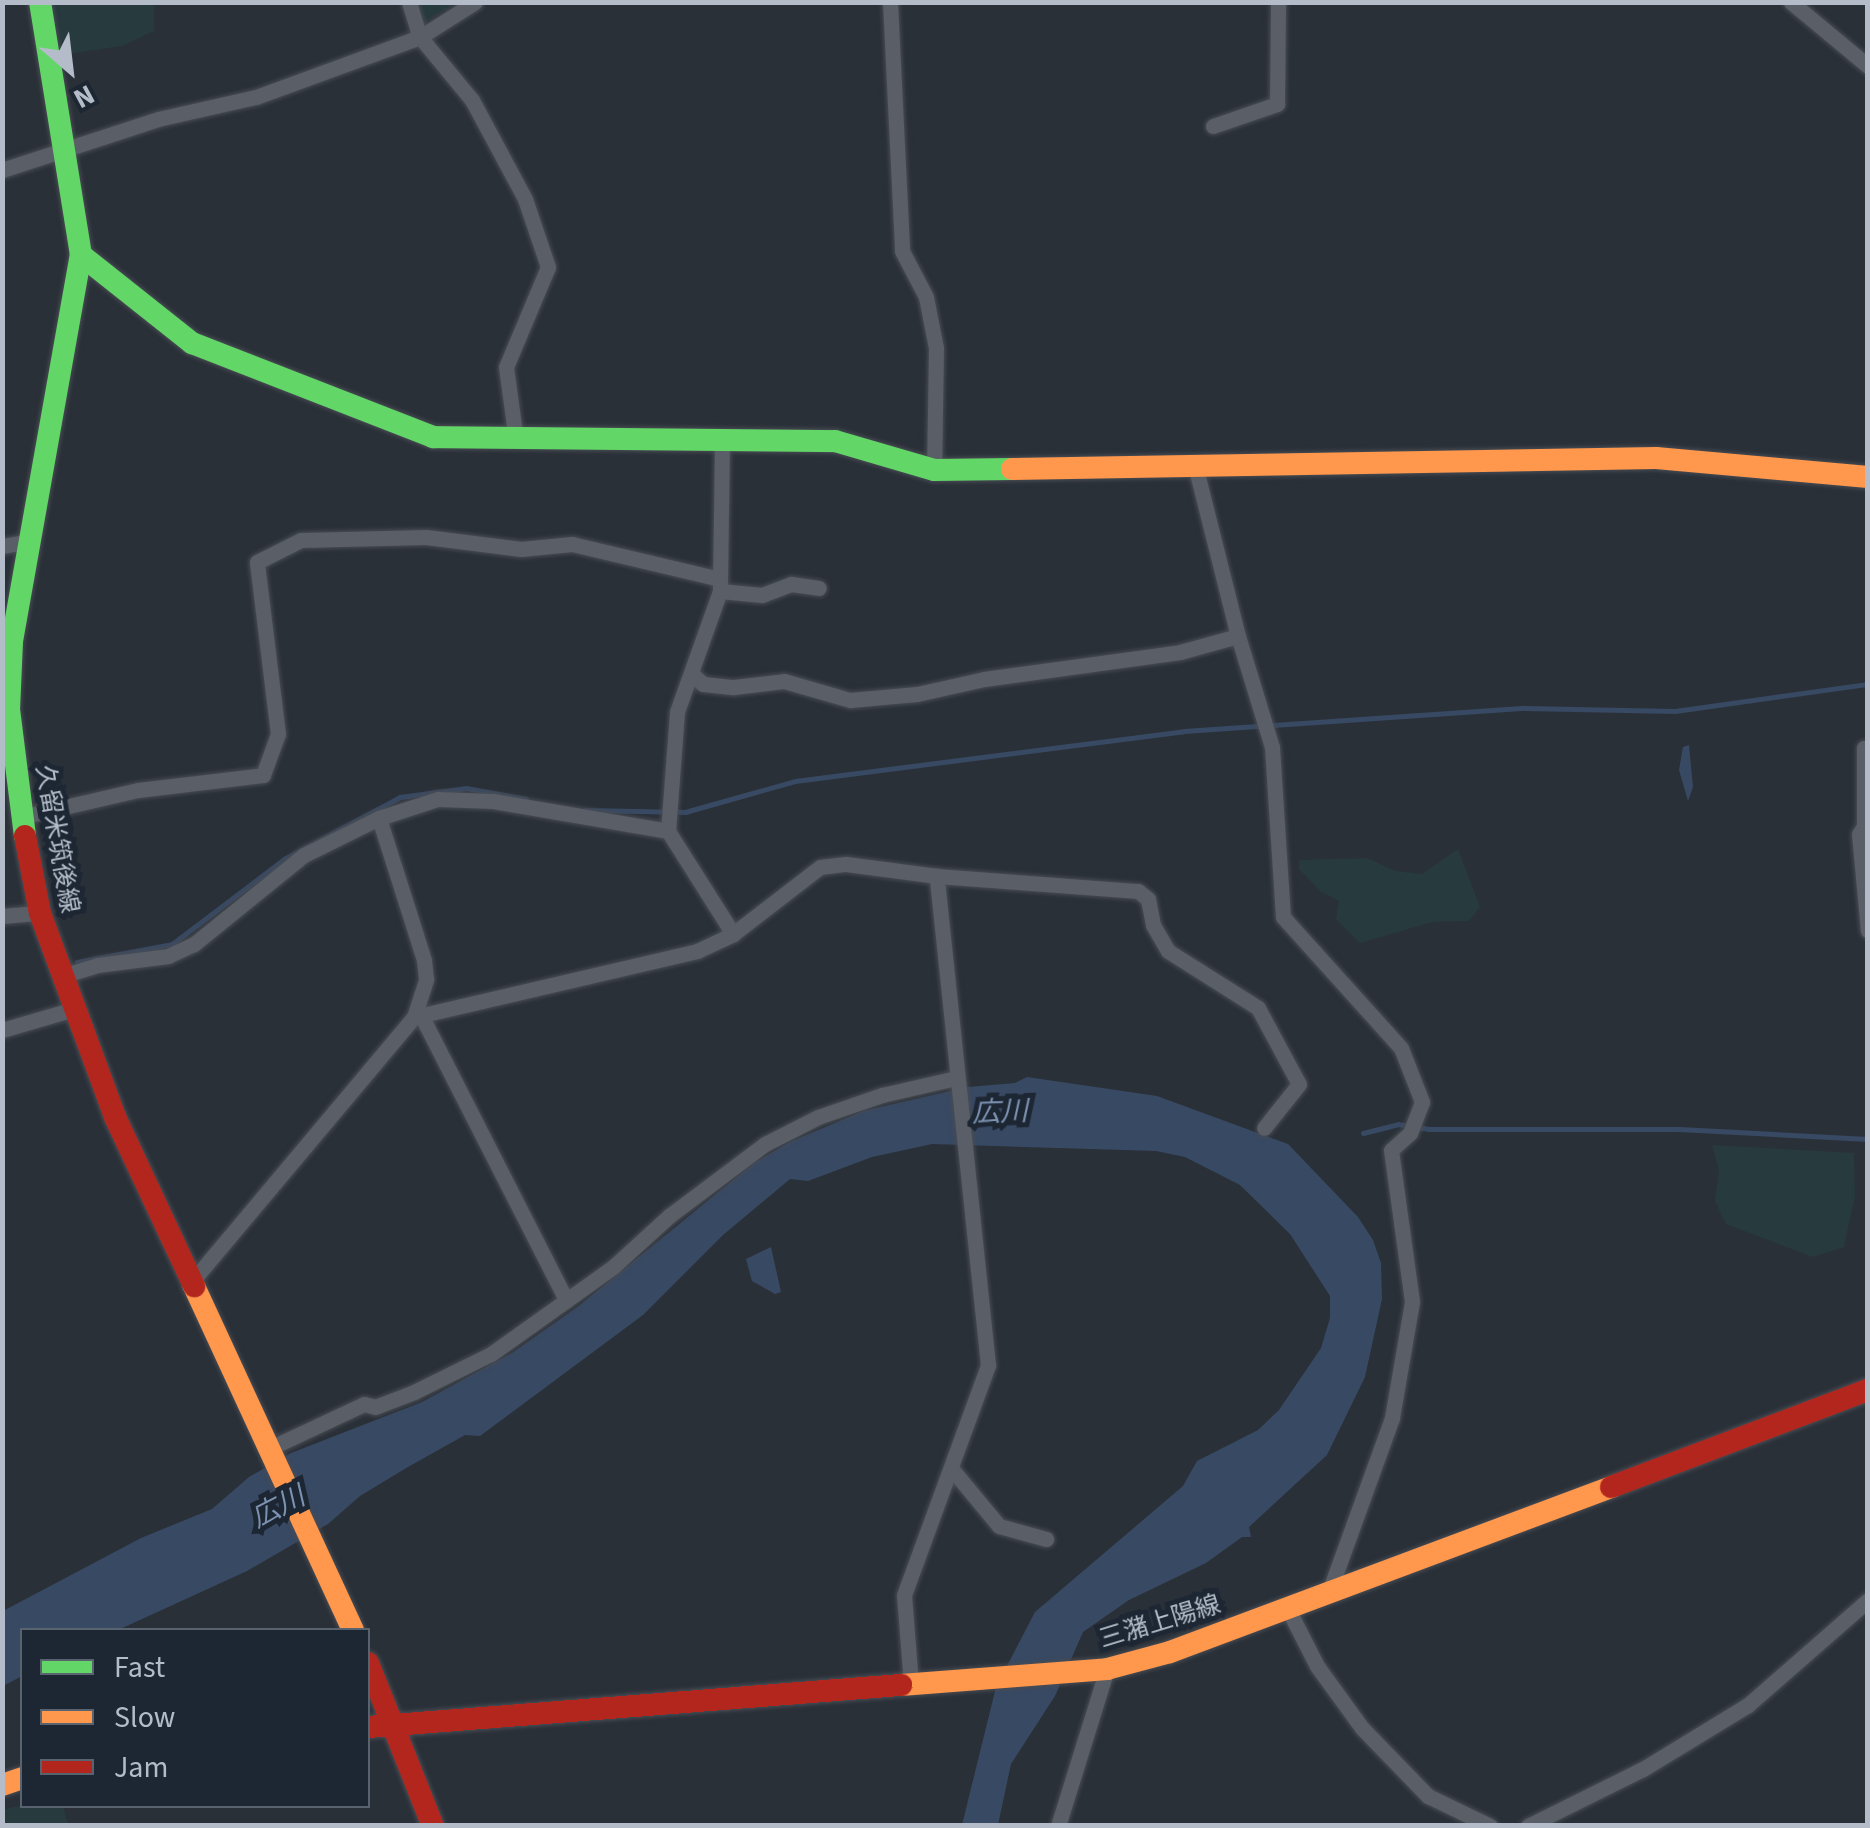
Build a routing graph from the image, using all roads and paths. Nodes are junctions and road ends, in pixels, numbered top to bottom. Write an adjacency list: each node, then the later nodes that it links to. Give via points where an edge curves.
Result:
1 (40, 2): 10 (main road, 久留米筑後線)
2 (409, 2): 7 (street)
3 (475, 2): 7 (street)
4 (890, 2): 16 (street, via 902,252 926,297 936,348)
5 (1278, 2): 9 (street, via 1277,104)
6 (1791, 2): 8 (street)
7 (420, 37): 10 (street); 13 (street, via 472,100 525,199 548,267 506,367)
8 (1868, 66)
9 (1213, 126)
10 (66, 153): 11 (street); 12 (main road, 久留米筑後線)
11 (2, 170)
12 (81, 256): 13 (main road, via 192,344 433,437); 18 (main road, 久留米筑後線)
13 (516, 440): 14 (main road)
14 (722, 440): 16 (main road, via 835,441); 20 (street)
15 (1196, 469): 16 (main road); 17 (main road, via 1656,458); 22 (street)
16 (934, 470)
17 (1868, 477)
18 (31, 540): 19 (street); 25 (main road, 久留米筑後線, via 12,641 9,710)
19 (2, 546)
20 (720, 585): 21 (street, via 762,595 791,584); 23 (street); 25 (street, via 572,544 301,540 257,562 278,734 263,775 138,790)
21 (819, 588)
22 (1238, 636): 23 (street, via 1180,652 850,700 784,681 734,688 703,684); 45 (street, via 1272,748 1283,917 1401,1048 1422,1102 1410,1133 1391,1150 1412,1302 1392,1418)
23 (692, 673): 27 (street, via 676,712)
24 (1868, 748): 31 (street, via 1859,834)
25 (21, 817): 29 (main road, 久留米筑後線)
26 (379, 818): 27 (street, via 438,799 493,801); 33 (street, via 304,855 194,944 168,956); 35 (street, via 424,960)
27 (668, 832): 32 (street)
28 (937, 876): 32 (street, via 820,867); 37 (street); 38 (street, via 1048,881 1138,891 1148,898 1162,943 1258,1008 1299,1084)
29 (40, 913): 30 (street); 33 (main road, 久留米筑後線)
30 (2, 916)
31 (1868, 932)
32 (733, 934): 35 (street, via 697,950)
33 (62, 976): 34 (main road, 久留米筑後線)
34 (74, 1009): 36 (street); 39 (main road, 久留米筑後線)
35 (418, 1016): 39 (street); 40 (street)
36 (2, 1030)
37 (956, 1082): 40 (street, via 866,1100 764,1144); 43 (street, via 988,1366)
38 (1264, 1128)
39 (190, 1285): 42 (main road, 久留米筑後線)
40 (566, 1300): 42 (street, via 490,1354 414,1392 376,1407 364,1404)
41 (1868, 1390): 45 (main road, 三潴上陽線)
42 (270, 1452): 48 (main road, 久留米筑後線)
43 (951, 1468): 44 (street, via 1000,1526); 51 (street, via 904,1595)
44 (1046, 1539)
45 (1328, 1595): 47 (main road, 三潴上陽線)
46 (1868, 1600): 57 (street, via 1748,1705 1643,1769)
47 (1288, 1609): 50 (main road, 三潴上陽線, via 1170,1652); 56 (street, via 1317,1666 1362,1728 1428,1796)
48 (352, 1628)
49 (370, 1666): 52 (main road)
50 (1097, 1670): 51 (main road, 三潴上陽線); 55 (street)
51 (910, 1684): 52 (main road, 三潴上陽線)
52 (396, 1725): 53 (main road, 三潴上陽線); 54 (main road)
53 (370, 1727)
54 (433, 1826)
55 (1058, 1826)
56 (1490, 1826)
57 (1528, 1826)

